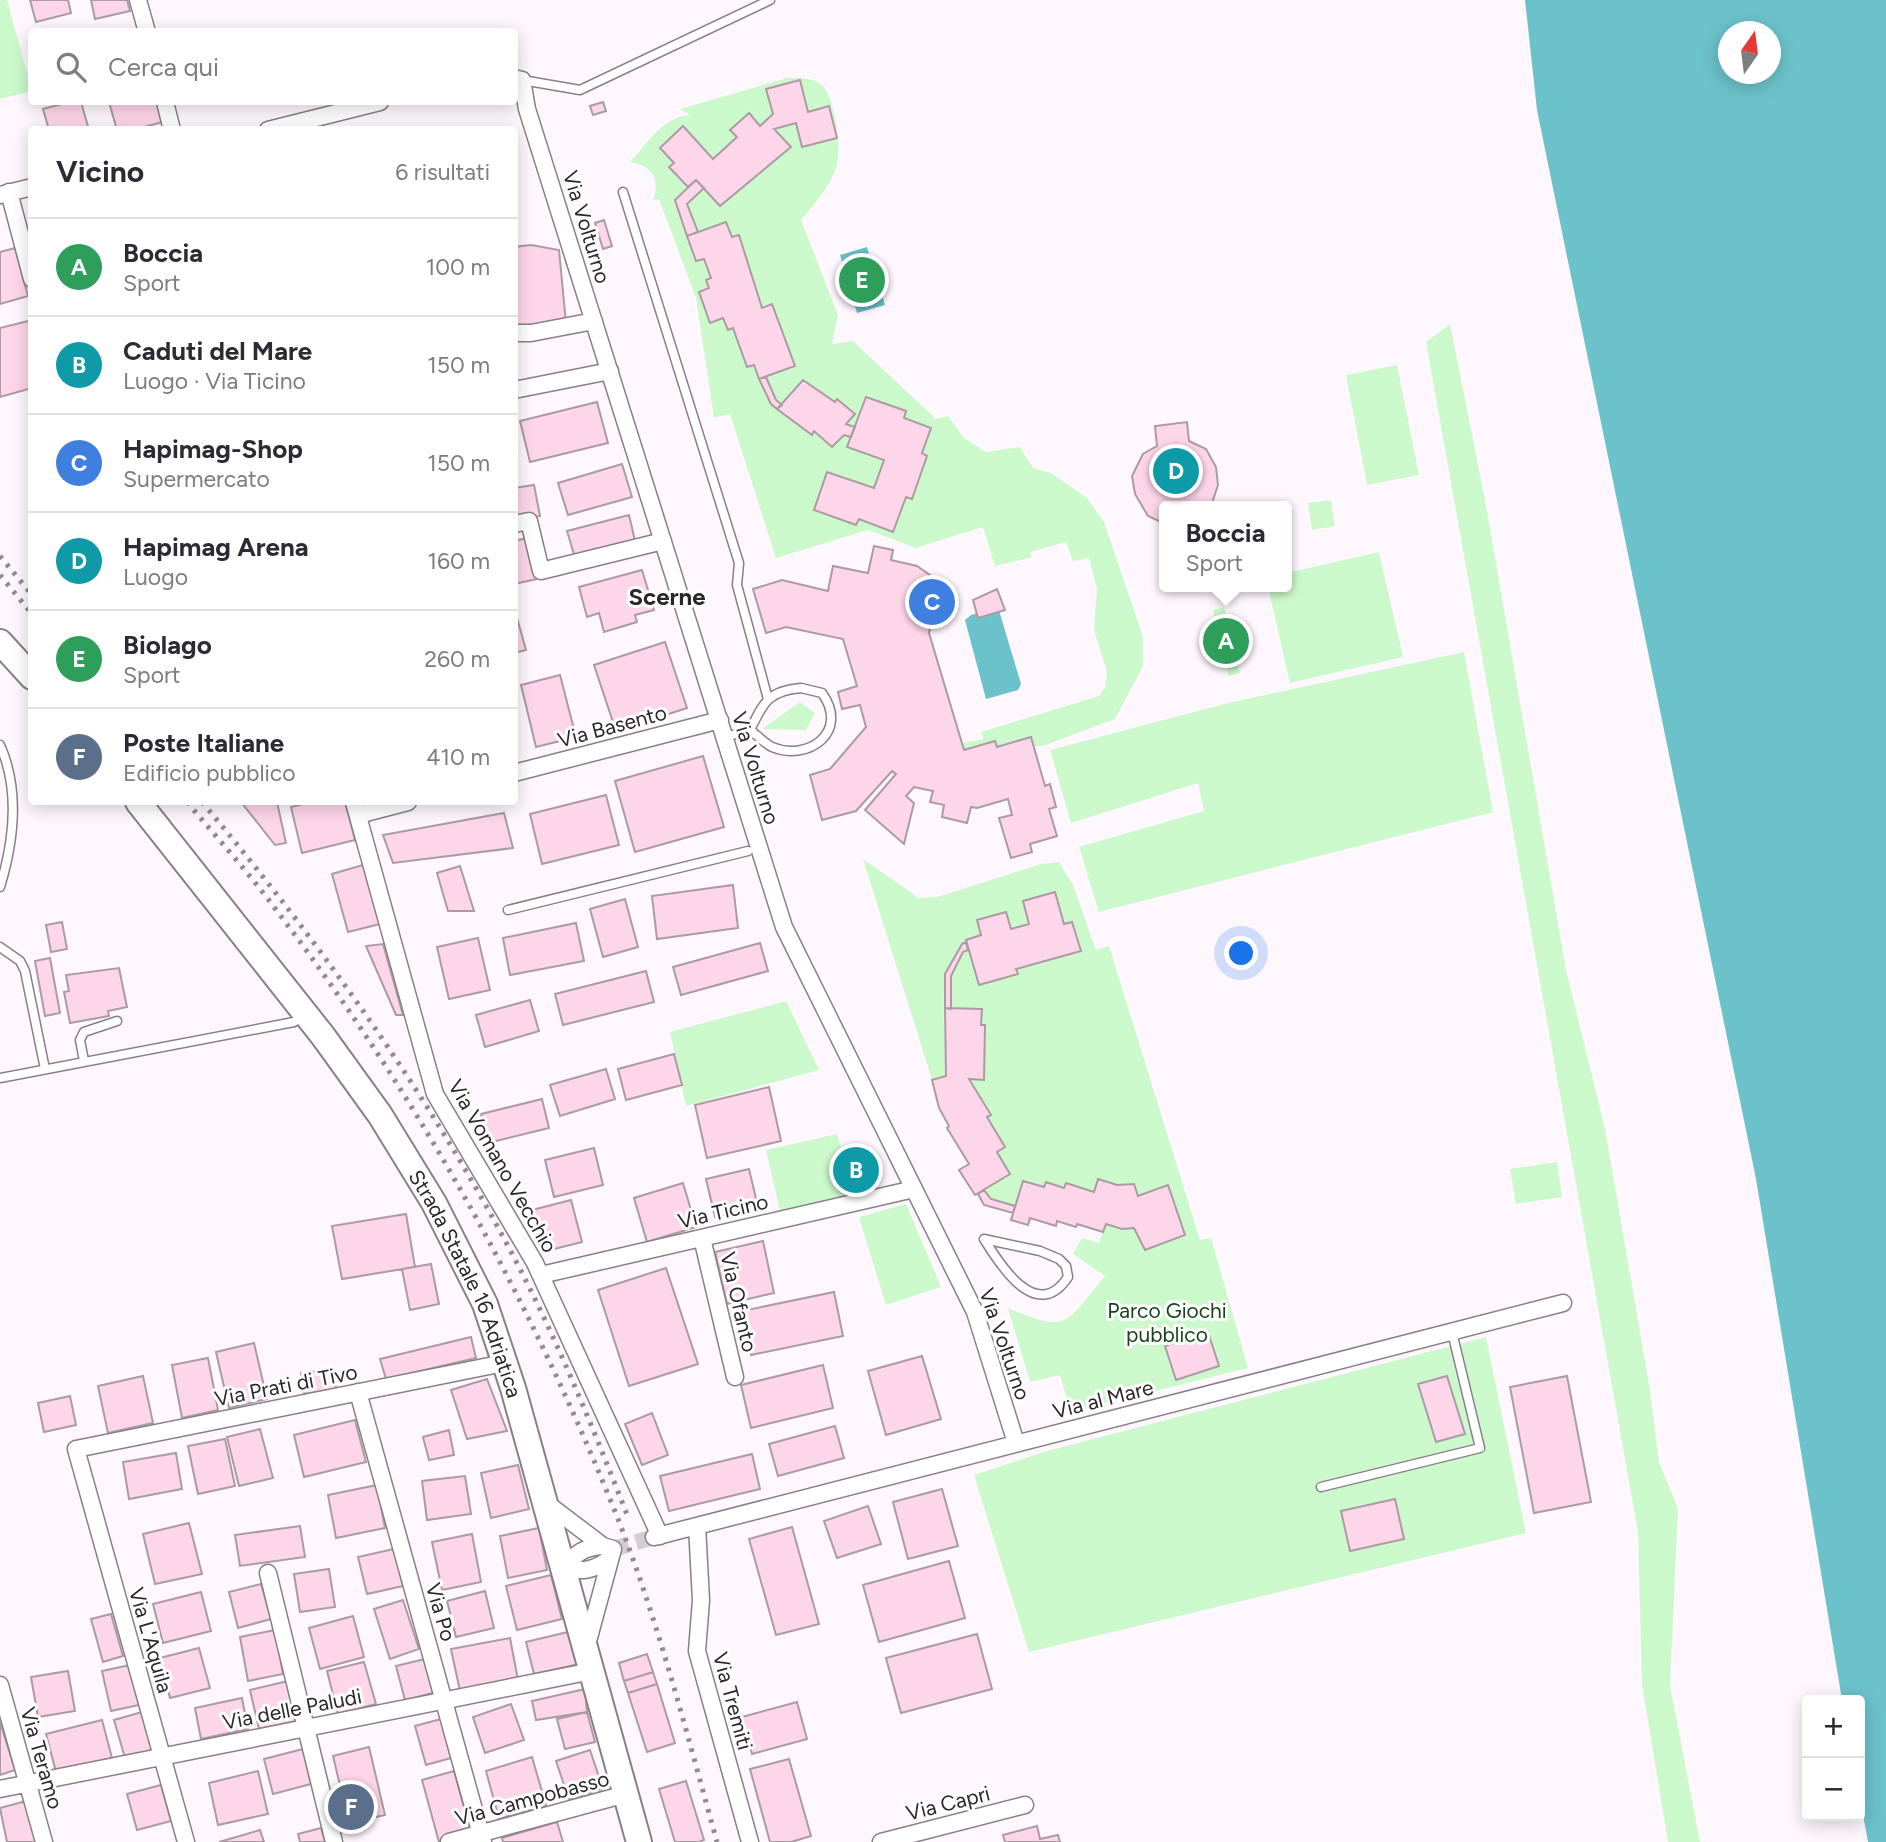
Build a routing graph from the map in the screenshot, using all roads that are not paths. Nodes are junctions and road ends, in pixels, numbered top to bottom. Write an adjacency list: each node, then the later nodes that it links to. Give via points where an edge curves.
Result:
1 (138, 0): 3 (street)
2 (770, 0): 4 (lane, via 580,90)
3 (146, 28)
4 (518, 79): 13 (street, Via Volturno)
5 (166, 105): 7 (street)
6 (368, 105): 8 (street)
7 (171, 126)
8 (284, 126)
9 (28, 188): 11 (street)
10 (623, 192): 21 (lane, via 739,563 737,585)
11 (4, 194): 12 (street)
12 (28, 267)
13 (594, 321): 14 (street); 15 (street, Via Volturno)
14 (518, 333)
15 (610, 371): 16 (street); 18 (street, Via Volturno)
16 (518, 389)
17 (518, 523): 18 (street, via 529,521 541,571)
18 (663, 541): 22 (street, Via Volturno)
19 (0, 642): 20 (main road)
20 (17, 662)
21 (768, 699): 23 (lane); 23 (lane, via 785,689 822,693 833,723 825,737 801,750 771,746)
22 (720, 720): 24 (street, Via Volturno); 26 (street, Via Basento)
23 (750, 730): 24 (lane)
24 (725, 737): 39 (street, Via Volturno, via 784,927)
25 (0, 745): 31 (lane, via 9,765 13,814 12,848)
26 (518, 773)
27 (140, 805): 34 (main road, Strada Statale 16 Adriatica)
28 (382, 805): 29 (street)
29 (356, 808): 42 (street, Via Vomano Vecchio, via 435,1094)
30 (748, 851): 32 (lane)
31 (0, 887)
32 (508, 910)
33 (0, 947): 37 (lane, via 20,961 25,971)
34 (306, 1014): 36 (lane, via 294,1022); 45 (main road, Strada Statale 16 Adriatica, via 380,1115 434,1203 485,1304)
35 (117, 1021): 36 (lane, via 84,1032 80,1040)
36 (84, 1061): 37 (lane)
37 (45, 1069): 38 (lane)
38 (0, 1078)
39 (914, 1189): 40 (street, Via Ticino); 48 (street, Via Volturno, via 975,1312)
40 (702, 1238): 42 (street, Via Ticino); 46 (street, Via Ofanto)
41 (984, 1239): 41 (lane, via 1019,1286 1037,1293 1052,1292 1068,1277 1066,1266 1051,1255)
42 (541, 1275): 53 (street, Via Vomano Vecchio)
43 (1563, 1303): 44 (street, Via al Mare)
44 (1452, 1332): 48 (street, Via al Mare); 50 (lane, via 1480,1448)
45 (504, 1363): 47 (street, Via Prati di Tivo); 51 (main road, Strada Statale 16 Adriatica)
46 (735, 1377)
47 (358, 1392): 49 (street, Via Prati di Tivo); 59 (street, Via Po)
48 (1016, 1443): 52 (street, Via al Mare)
49 (75, 1449): 61 (street, Via L'Aquila)
50 (1321, 1487)
51 (545, 1502): 54 (street); 55 (main road, Strada Statale 16 Adriatica)
52 (697, 1526): 53 (street, Via al Mare); 72 (street, Via Tremiti, via 702,1579 697,1651)
53 (657, 1536)
54 (606, 1553): 55 (street, via 596,1569); 57 (street)
55 (563, 1568): 57 (main road, Strada Statale 16 Adriatica)
56 (268, 1573): 60 (street)
57 (589, 1661): 59 (street, Via delle Paludi); 64 (main road, Strada Statale 16 Adriatica)
58 (0, 1685): 62 (street, Via Teramo)
59 (444, 1700): 60 (street, Via delle Paludi); 66 (street, Via Po)
60 (305, 1727): 61 (street, Via delle Paludi); 69 (street)
61 (162, 1757): 62 (street, Via delle Paludi); 68 (street, Via L'Aquila)
62 (28, 1784): 63 (street, Via delle Paludi); 67 (street, Via Teramo)
63 (0, 1789)
64 (626, 1794): 66 (street, Via Campobasso); 71 (main road, Strada Statale 16 Adriatica)
65 (1025, 1805): 73 (street, Via Capri)
66 (482, 1838): 70 (street, Via Campobasso)
67 (44, 1842)
68 (186, 1842)
69 (334, 1842)
70 (449, 1842)
71 (639, 1842)
72 (750, 1842)
73 (881, 1842)

